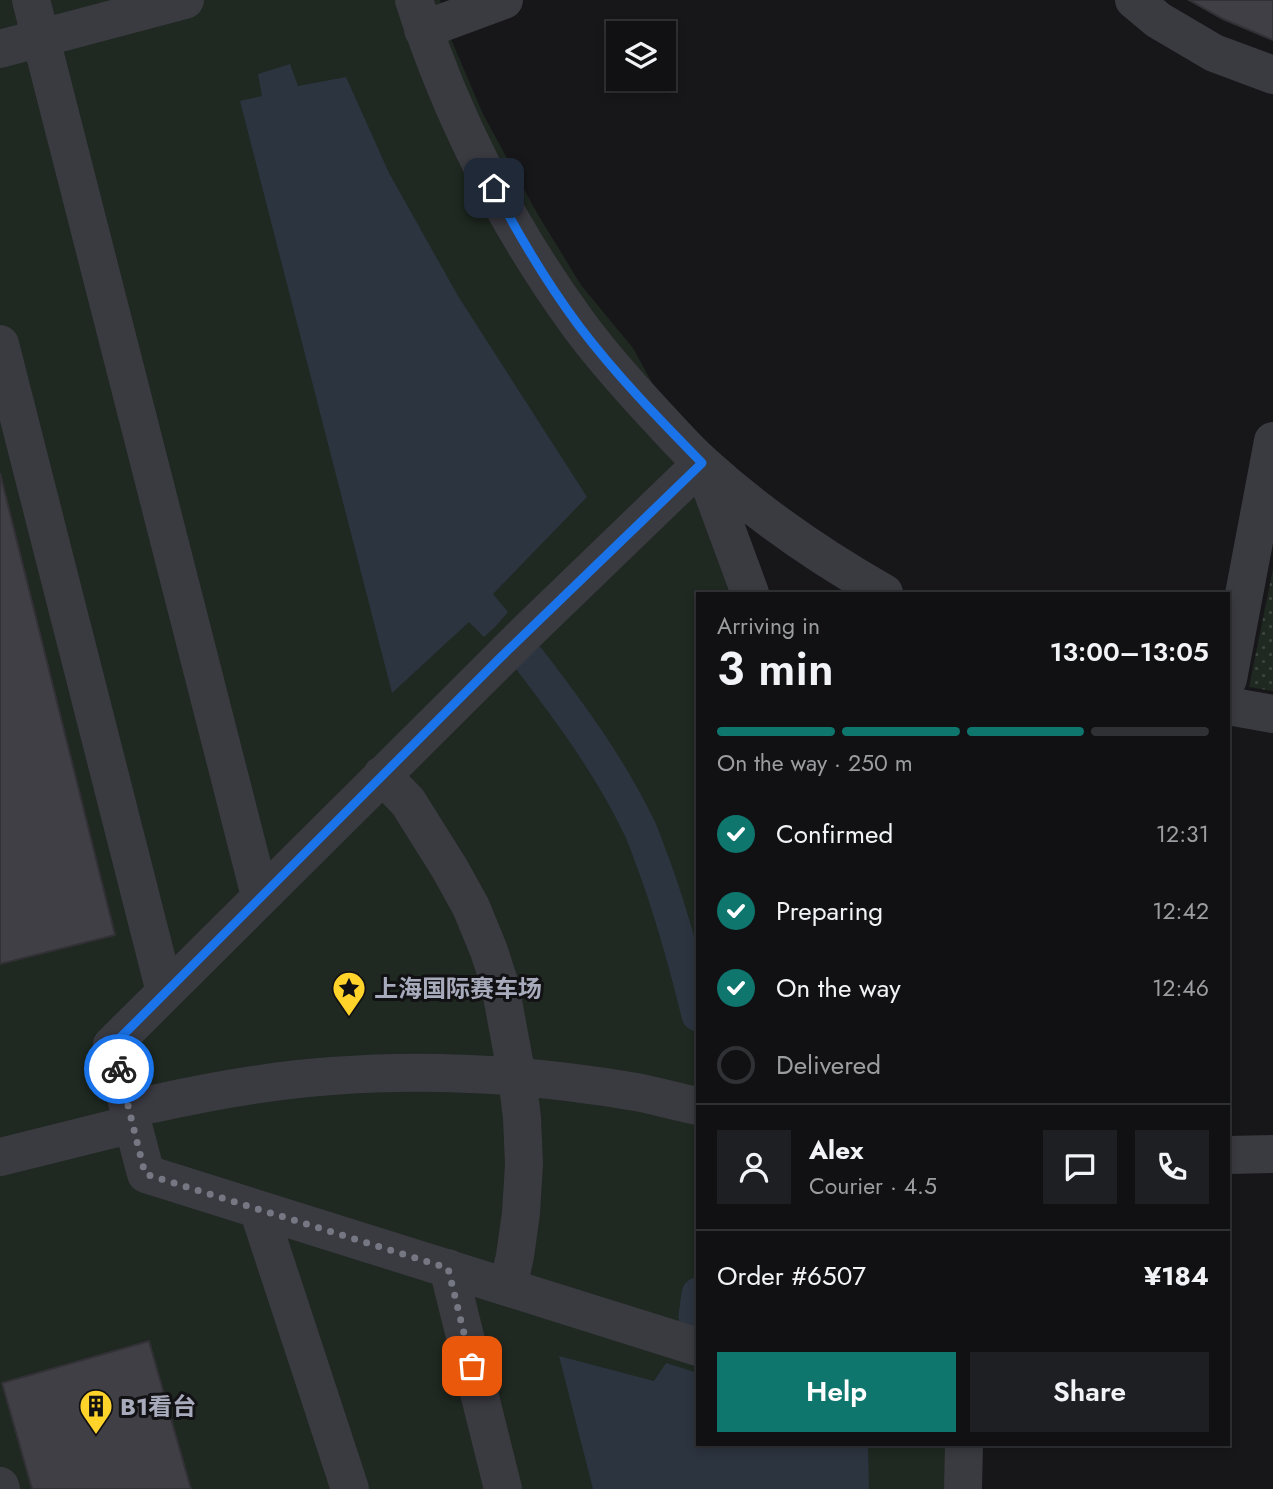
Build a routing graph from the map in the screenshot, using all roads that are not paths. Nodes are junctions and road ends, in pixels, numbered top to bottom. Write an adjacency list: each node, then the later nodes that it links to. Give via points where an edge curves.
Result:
1 (32, 0): 6 (street)
2 (186, 0): 6 (street)
3 (504, 0): 5 (street)
4 (1134, 0): 8 (street, via 1214,53)
5 (419, 15): 11 (street, via 470,143 518,234 580,327)
6 (41, 38): 7 (street); 18 (street)
7 (0, 49)
8 (1273, 75)
9 (0, 345): 19 (street)
10 (1273, 441): 14 (street)
11 (702, 463): 12 (street); 13 (street, via 768,518); 17 (street)
12 (750, 592)
13 (882, 592)
14 (1230, 668)
15 (1230, 706): 16 (street)
16 (1273, 714)
17 (382, 775): 18 (street); 20 (street, via 408,802 471,907 500,985)
18 (260, 897): 19 (street)
19 (165, 992): 22 (street, via 113,1045)
20 (517, 1077): 21 (street); 22 (street, via 401,1073 279,1081 218,1090); 28 (street, via 524,1164)
21 (696, 1106)
22 (143, 1114): 25 (street); 26 (street, via 145,1174)
23 (1273, 1154): 24 (street)
24 (1230, 1155)
25 (0, 1157)
26 (258, 1209): 27 (street); 31 (street)
27 (448, 1268): 28 (street); 32 (street)
28 (508, 1287): 29 (street)
29 (696, 1345)
30 (964, 1446): 33 (street)
31 (350, 1489)
32 (503, 1489)
33 (963, 1489)

